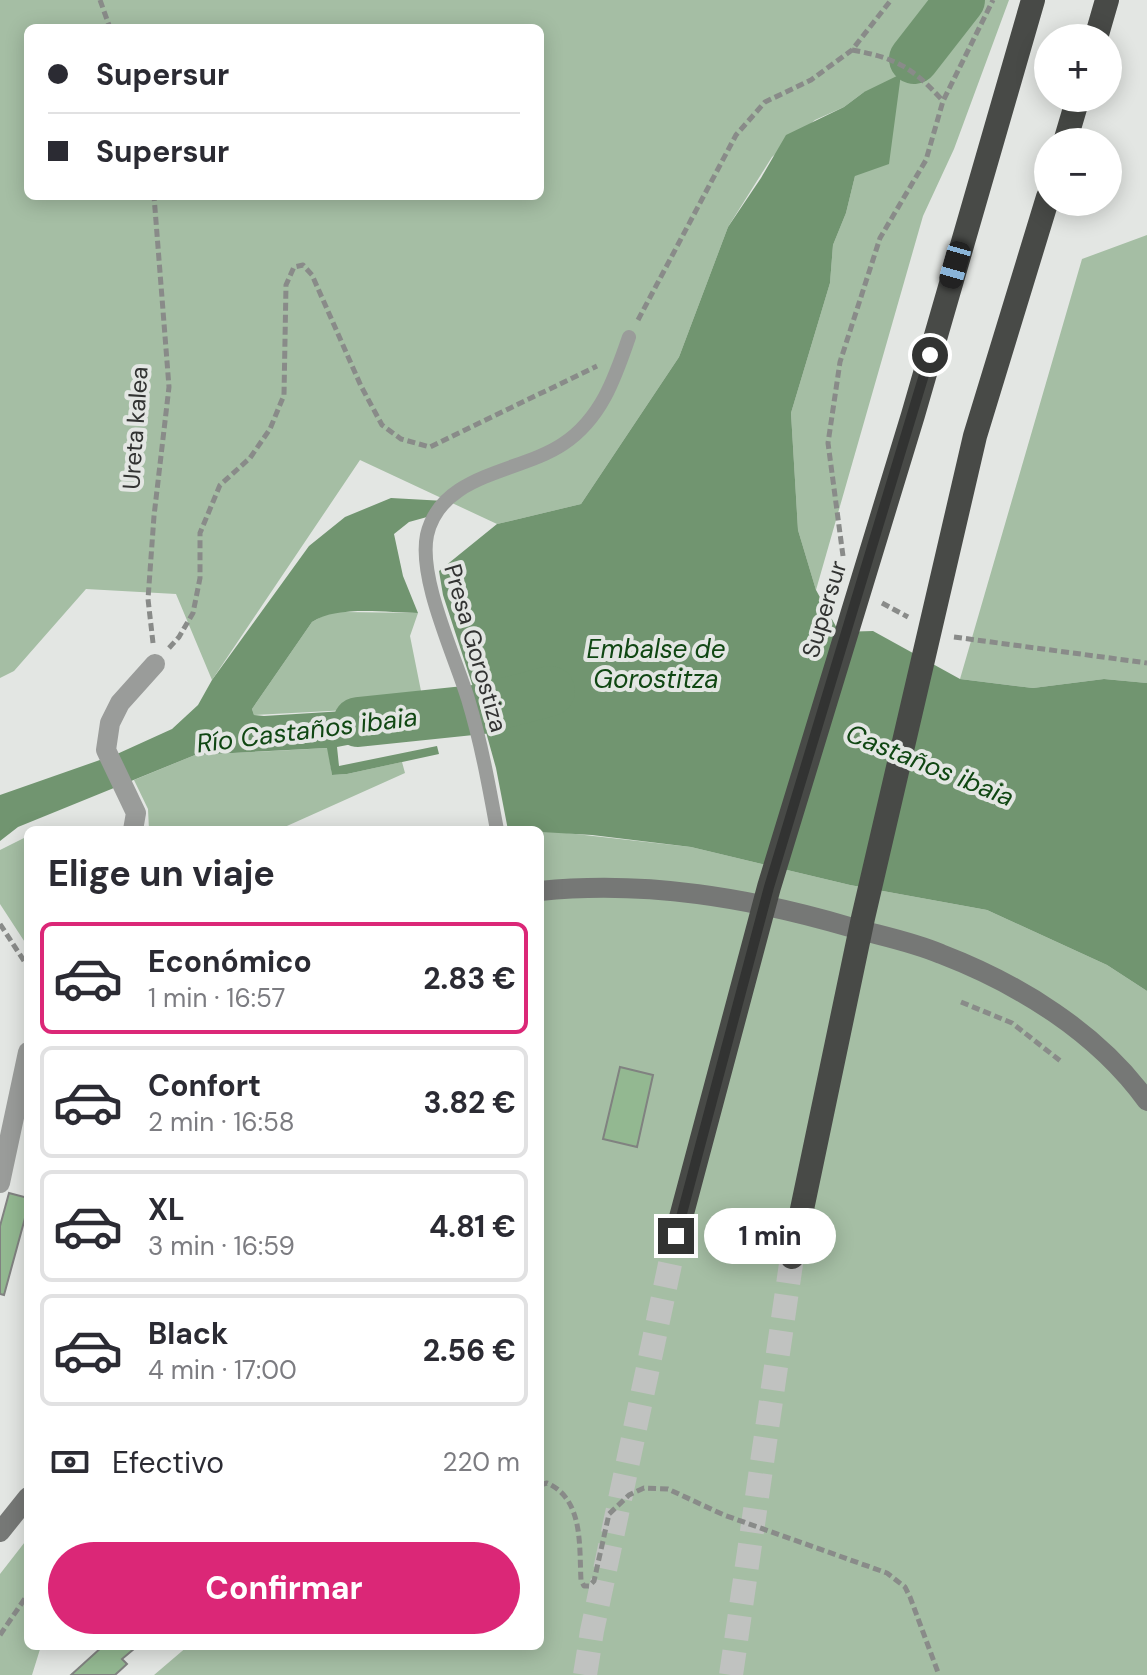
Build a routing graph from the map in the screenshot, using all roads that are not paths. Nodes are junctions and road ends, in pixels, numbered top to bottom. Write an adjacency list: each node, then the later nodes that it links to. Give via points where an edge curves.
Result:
1 (1033, 0): 13 (highway, Supersur, via 769,887)
2 (1107, 0): 3 (highway)
3 (1100, 24)
4 (1042, 216): 14 (highway, via 975,436 863,918)
5 (629, 337): 8 (lane, Presa Gorostiza, via 614,381 590,418 564,443 462,487 445,501 427,535 431,586 486,765)
6 (155, 664): 7 (street, via 120,703 106,750 136,813)
7 (134, 826)
8 (496, 826)
9 (544, 891): 11 (street, via 653,888 724,897 795,911 939,953 1064,1020 1109,1057)
10 (24, 1071): 12 (street)
11 (1147, 1101)
12 (0, 1183)
13 (676, 1236)
14 (792, 1257)
15 (24, 1502): 16 (street)
16 (0, 1532)

